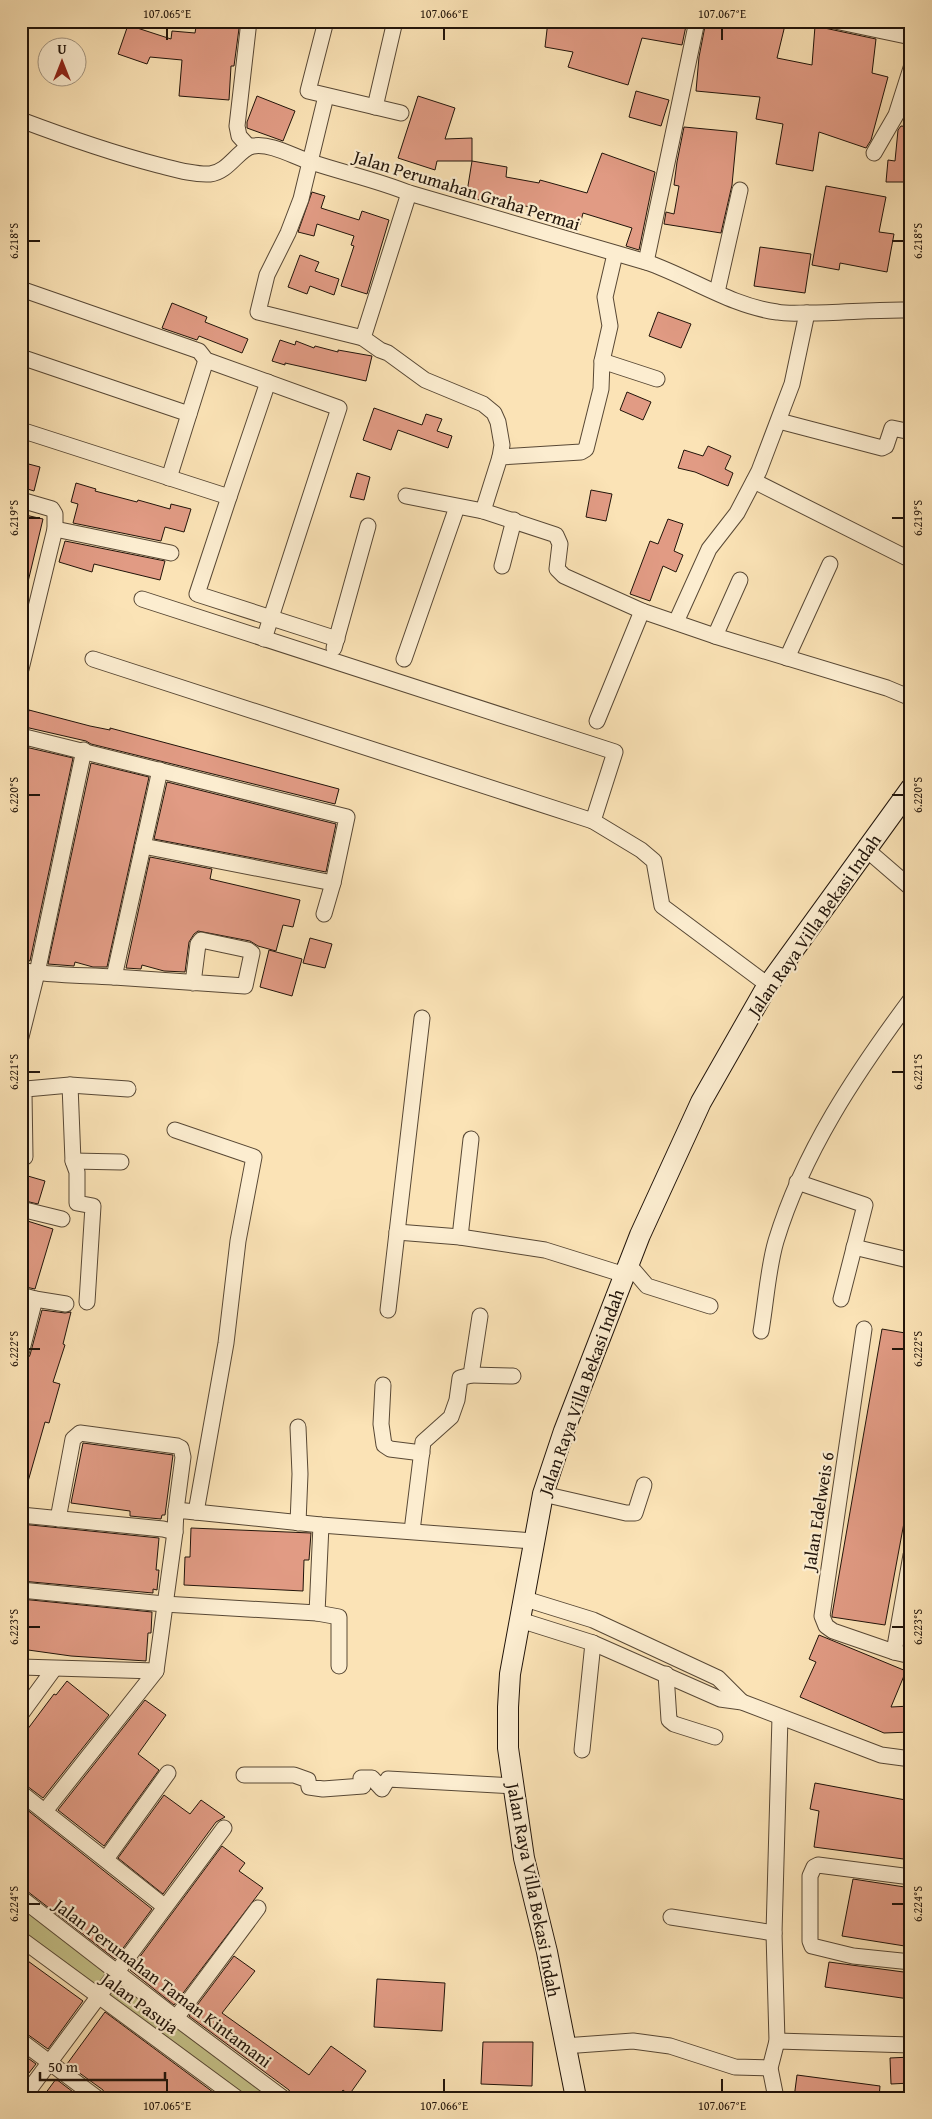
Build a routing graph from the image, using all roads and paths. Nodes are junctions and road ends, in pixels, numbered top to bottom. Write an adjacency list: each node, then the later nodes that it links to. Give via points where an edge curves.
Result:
1 (250, 21): 12 (street, via 237,126 239,136)
2 (326, 21): 8 (street, via 308,91)
3 (395, 21): 9 (street)
4 (697, 21): 18 (street)
5 (836, 21): 6 (street)
6 (911, 37)
7 (911, 68): 13 (street, via 896,115)
8 (326, 96): 9 (street); 14 (street)
9 (375, 107): 10 (street)
10 (401, 113)
11 (21, 120): 12 (street, via 135,158 199,173 211,174 222,170)
12 (249, 147): 14 (street, Jalan Perumahan Graha Permai, via 268,147)
13 (874, 153)
14 (311, 162): 16 (street, Jalan Perumahan Graha Permai); 23 (street, via 288,233 267,275 258,312)
15 (740, 190): 20 (street)
16 (408, 193): 17 (street, Jalan Perumahan Graha Permai); 23 (street)
17 (615, 254): 18 (street, Jalan Perumahan Graha Permai); 26 (street, via 605,297 610,326)
18 (646, 262): 20 (street, Jalan Perumahan Graha Permai)
19 (21, 289): 25 (street, via 199,351)
20 (717, 292): 22 (street, Jalan Perumahan Graha Permai, via 743,305 764,310)
21 (911, 310): 22 (street, Jalan Perumahan Graha Permai)
22 (807, 313): 30 (street, via 792,384)
23 (363, 338): 33 (street, via 425,380 483,404 494,413 501,434)
24 (21, 357): 29 (street)
25 (206, 360): 28 (street); 29 (street)
26 (602, 361): 27 (street); 33 (street, via 601,389 586,449 581,452)
27 (657, 379)
28 (268, 382): 37 (street); 51 (street, via 339,408)
29 (189, 414): 34 (street)
30 (779, 421): 32 (street, via 882,448 886,446 892,428); 35 (street)
31 (21, 430): 34 (street)
32 (911, 432)
33 (500, 457): 40 (street)
34 (170, 478): 37 (street)
35 (754, 481): 45 (street); 52 (street, via 738,513 709,549)
36 (406, 496): 39 (street)
37 (229, 498): 51 (street, via 198,594)
38 (21, 500): 43 (street, via 52,509)
39 (457, 507): 40 (street); 56 (street)
40 (483, 511): 41 (street)
41 (514, 520): 47 (street); 50 (street, via 556,535 560,544 557,565 560,574)
42 (368, 526): 55 (street)
43 (56, 528): 44 (street); 60 (street)
44 (171, 554)
45 (911, 560)
46 (830, 564): 57 (street)
47 (502, 566)
48 (740, 580): 53 (street)
49 (142, 600): 54 (street)
50 (642, 611): 52 (street); 62 (street)
51 (272, 618): 54 (street); 55 (street)
52 (676, 622): 53 (street)
53 (715, 636): 57 (street)
54 (264, 639): 59 (street)
55 (337, 639): 59 (street)
56 (404, 658)
57 (787, 658): 61 (street)
58 (93, 659): 67 (street)
59 (331, 660): 67 (street, via 615,752)
60 (21, 670)
61 (911, 698)
62 (597, 721)
63 (21, 736): 64 (street)
64 (84, 750): 65 (street); 74 (street)
65 (160, 770): 68 (street); 70 (street, via 347,817)
66 (911, 788): 69 (main road, Jalan Raya Villa Bekasi Indah)
67 (593, 821): 77 (street, via 654,860 662,906)
68 (143, 846): 70 (street); 75 (street)
69 (867, 850): 71 (street); 77 (main road, Jalan Raya Villa Bekasi Indah)
70 (333, 883): 72 (street)
71 (911, 888)
72 (324, 914)
73 (21, 970): 74 (street)
74 (37, 973): 75 (street); 80 (street)
75 (114, 977): 76 (street)
76 (193, 983)
77 (768, 985): 96 (main road, Jalan Raya Villa Bekasi Indah, via 701,1102)
78 (911, 999): 89 (street, via 833,1114)
79 (422, 1018): 92 (street)
80 (21, 1037)
81 (70, 1085): 82 (street); 83 (street, via 26,1089); 87 (street)
82 (128, 1090)
83 (23, 1118): 86 (street)
84 (175, 1130): 115 (street, via 254,1157 238,1241 225,1352)
85 (472, 1138): 93 (street)
86 (26, 1156)
87 (73, 1161): 88 (street); 99 (street, via 77,1172 77,1203 94,1206)
88 (121, 1162)
89 (797, 1182): 94 (street, via 865,1205); 105 (street, via 775,1243)
90 (21, 1209): 91 (street)
91 (62, 1219)
92 (397, 1232): 93 (street); 102 (street)
93 (460, 1237): 96 (street, via 545,1250)
94 (854, 1247): 95 (street); 98 (street)
95 (904, 1259)
96 (627, 1270): 101 (street, via 647,1286); 113 (main road, Jalan Raya Villa Bekasi Indah)
97 (28, 1297): 100 (street); 106 (street)
98 (841, 1299)
99 (87, 1302)
100 (66, 1304)
101 (710, 1306)
102 (388, 1310)
103 (480, 1316): 107 (street)
104 (864, 1330): 130 (street, Jalan Edelweis 6, via 822,1616 826,1626 833,1631)
105 (761, 1331)
106 (21, 1353)
107 (471, 1375): 108 (street); 111 (street, via 460,1378 454,1411 445,1424 423,1442)
108 (513, 1376)
109 (383, 1385): 111 (street, via 381,1424 384,1445 390,1449)
110 (298, 1427): 118 (street)
111 (422, 1453): 120 (street)
112 (644, 1485): 113 (street, via 635,1514)
113 (543, 1494): 122 (main road, Jalan Raya Villa Bekasi Indah)
114 (176, 1510): 115 (street); 117 (street, via 183,1457 180,1448 80,1433 73,1439); 121 (street)
115 (196, 1512): 118 (street)
116 (21, 1515): 117 (street)
117 (58, 1519): 121 (street)
118 (298, 1523): 119 (street)
119 (321, 1525): 120 (street); 127 (street)
120 (412, 1531): 122 (street)
121 (175, 1532): 126 (street)
122 (533, 1541): 125 (main road, Jalan Raya Villa Bekasi Indah)
123 (911, 1555): 130 (street)
124 (21, 1590): 126 (street)
125 (522, 1598): 128 (main road, Jalan Raya Villa Bekasi Indah); 137 (street, via 593,1620 718,1678)
126 (164, 1604): 127 (street); 135 (street)
127 (317, 1613): 132 (street, via 339,1617)
128 (520, 1620): 129 (street); 145 (main road, Jalan Raya Villa Bekasi Indah, via 510,1674 508,1707 508,1748)
129 (593, 1643): 136 (street); 141 (street)
130 (894, 1652): 131 (street, Jalan Edelweis 6)
131 (911, 1656)
132 (339, 1666)
133 (21, 1667): 134 (street)
134 (54, 1669): 135 (street); 138 (street)
135 (156, 1671): 147 (street)
136 (666, 1674): 137 (street, via 720,1699); 140 (street, via 670,1720)
137 (742, 1702): 139 (street)
138 (21, 1714)
139 (780, 1717): 142 (street, via 881,1755); 155 (street)
140 (715, 1737)
141 (582, 1750)
142 (911, 1759)
143 (168, 1773): 149 (street)
144 (244, 1774): 145 (street, via 294,1775 308,1780 309,1787 323,1789 363,1786 361,1778 372,1778 382,1789 388,1779)
145 (513, 1786): 163 (main road, Jalan Raya Villa Bekasi Indah, via 524,1858 547,1952)
146 (21, 1793): 147 (street)
147 (45, 1811): 149 (street)
148 (224, 1828): 152 (street)
149 (106, 1859): 152 (street)
150 (911, 1877): 157 (street, via 818,1866 810,1876 812,1946 853,1956)
151 (21, 1898): 158 (street, Jalan Perumahan Taman Kintamani)
152 (164, 1906): 158 (street)
153 (258, 1908): 160 (street)
154 (671, 1917): 155 (street)
155 (774, 1933): 162 (street)
156 (21, 1939): 159 (street, Jalan Pasuja)
157 (911, 1962)
158 (116, 1972): 159 (street); 160 (street, Jalan Perumahan Taman Kintamani)
159 (100, 1996): 165 (street); 169 (street, Jalan Pasuja)
160 (176, 2018): 170 (street, Jalan Perumahan Taman Kintamani)
161 (21, 2041): 165 (street)
162 (776, 2042): 164 (street); 166 (street)
163 (564, 2046): 166 (street, via 633,2041 670,2046 736,2067); 171 (main road, Jalan Raya Villa Bekasi Indah)
164 (911, 2046)
165 (49, 2062): 167 (street); 168 (street)
166 (770, 2068): 172 (street)
167 (23, 2098)
168 (97, 2098)
169 (237, 2098)
170 (283, 2098)
171 (576, 2098)
172 (776, 2098)

